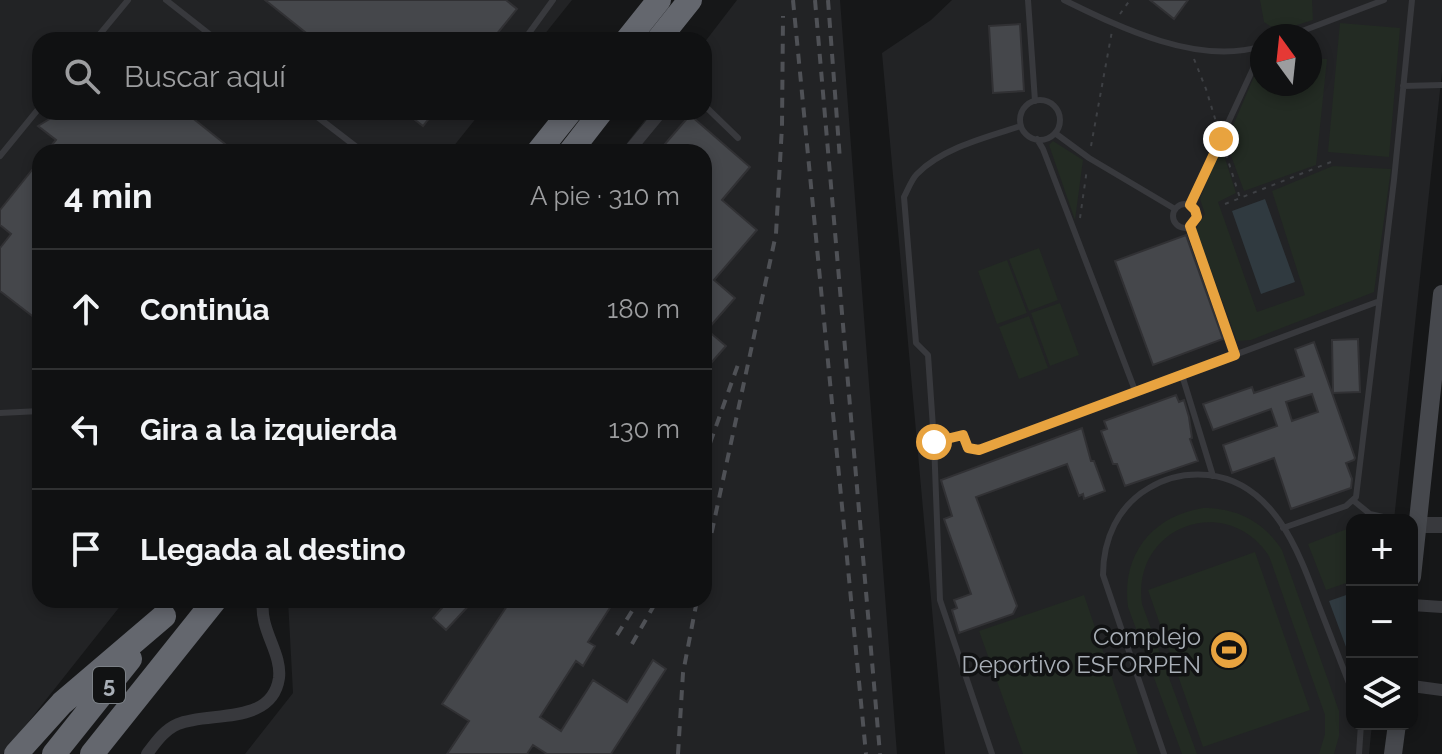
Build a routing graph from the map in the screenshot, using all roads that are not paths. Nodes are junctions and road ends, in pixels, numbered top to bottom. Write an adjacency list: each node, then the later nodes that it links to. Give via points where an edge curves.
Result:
1 (128, 0): 11 (lane)
2 (166, 0): 12 (lane)
3 (553, 0): 13 (lane)
4 (659, 0): 14 (highway)
5 (690, 0): 15 (highway)
6 (1028, 0): 20 (lane)
7 (1064, 0): 16 (lane, via 1114,25 1189,48 1227,54)
8 (1384, 0): 10 (lane)
9 (1412, 0): 19 (lane)
10 (1321, 24)
11 (102, 32)
12 (207, 32)
13 (530, 32)
14 (633, 32)
15 (664, 32)
16 (1250, 49)
17 (1250, 76): 36 (lane)
18 (1442, 85): 19 (lane)
19 (1403, 86): 39 (lane)
20 (1035, 101): 27 (lane, via 1022,113); 28 (lane, via 1056,108 1060,122)
21 (712, 113): 29 (lane)
22 (32, 117): 35 (lane)
23 (321, 120): 31 (lane)
24 (564, 120): 32 (highway)
25 (595, 120): 33 (highway)
26 (654, 120): 34 (street)
27 (1021, 126): 30 (lane); 47 (lane, via 936,159 915,176 904,197 916,343 928,355)
28 (1055, 133): 30 (lane); 37 (lane)
29 (738, 138)
30 (1037, 139): 44 (lane)
31 (353, 144)
32 (544, 144)
33 (576, 144)
34 (635, 144)
35 (0, 156)
36 (1190, 205): 37 (lane); 38 (lane, via 1197,217)
37 (1175, 209): 38 (lane, via 1176,223)
38 (1190, 226): 41 (lane)
39 (1377, 302): 41 (lane); 49 (lane)
40 (1442, 303): 43 (main road)
41 (1235, 355): 42 (lane)
42 (1182, 375): 44 (lane); 48 (lane)
43 (1438, 378): 51 (main road)
44 (1136, 393): 47 (lane, via 979,450 968,448 963,435)
45 (32, 411): 46 (lane)
46 (0, 413)
47 (934, 442): 69 (lane, via 940,600)
48 (1213, 476): 54 (lane, via 1260,497); 70 (lane, via 1172,478 1138,495 1120,514 1105,549 1103,575)
49 (1354, 501): 50 (lane); 54 (lane)
50 (1370, 514)
51 (1417, 514)
52 (1418, 525): 53 (street)
53 (1442, 525)
54 (1283, 528): 60 (lane, via 1299,552)
55 (1418, 605): 56 (street)
56 (1442, 607)
57 (171, 608): 65 (highway, via 62,703); 66 (highway, 5)
58 (209, 608): 67 (highway, 5)
59 (263, 608): 68 (street, via 279,673 270,698 246,713 177,724)
60 (1346, 675)
61 (1418, 687): 62 (street)
62 (1442, 690)
63 (1361, 730): 71 (lane)
64 (1396, 730): 72 (main road)
65 (16, 754)
66 (54, 754)
67 (92, 754)
68 (147, 754)
69 (992, 754)
70 (1164, 754)
71 (1359, 754)
72 (1393, 754)

